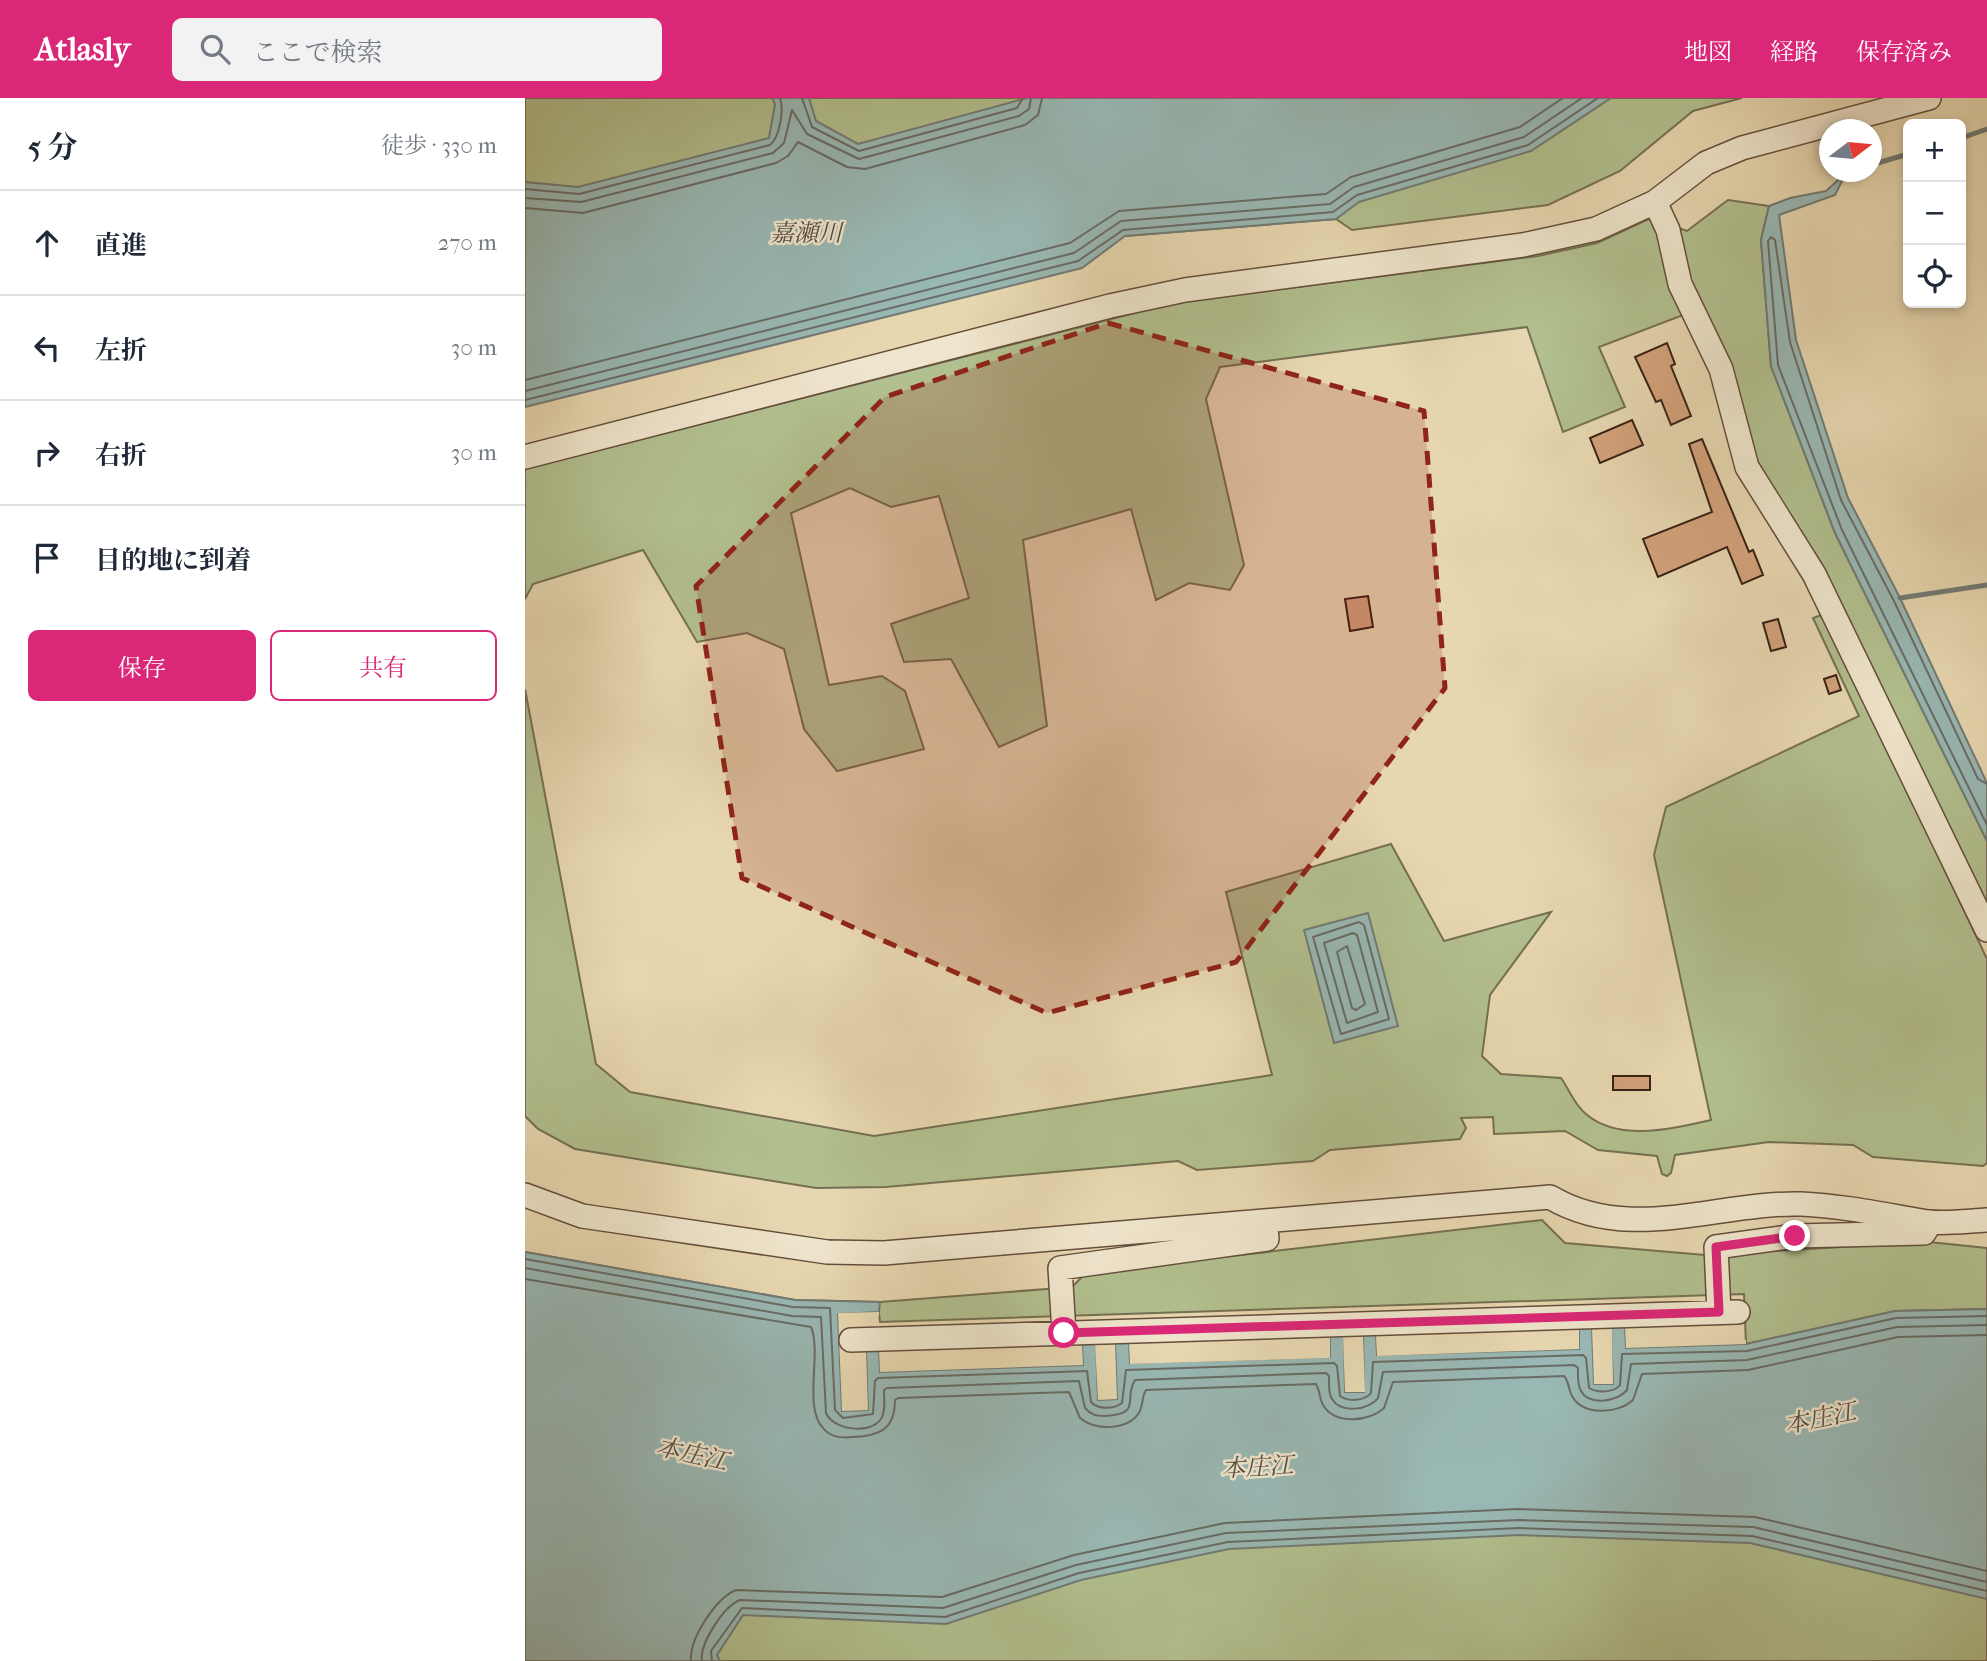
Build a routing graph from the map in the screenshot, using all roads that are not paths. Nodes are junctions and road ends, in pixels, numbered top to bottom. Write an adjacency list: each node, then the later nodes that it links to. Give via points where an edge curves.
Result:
1 (1929, 98): 2 (street, via 1742,148 1706,163)
2 (1655, 202): 3 (street, via 1596,229 1523,245 1185,290 1110,306); 4 (street, via 1668,230 1680,284 1721,369 1747,467 1814,573)
3 (525, 457)
4 (1987, 930)
5 (525, 1195): 7 (street, via 582,1216 827,1252 872,1253 1550,1197 1587,1214 1613,1219 1686,1218 1798,1204 1855,1207)
6 (1987, 1220): 7 (street)
7 (1931, 1222): 9 (street, via 1924,1233 1795,1236 1716,1247 1729,1312)
8 (1266, 1228): 9 (street, via 1267,1240 1060,1268)
9 (1064, 1333): 10 (street)
10 (851, 1340)

